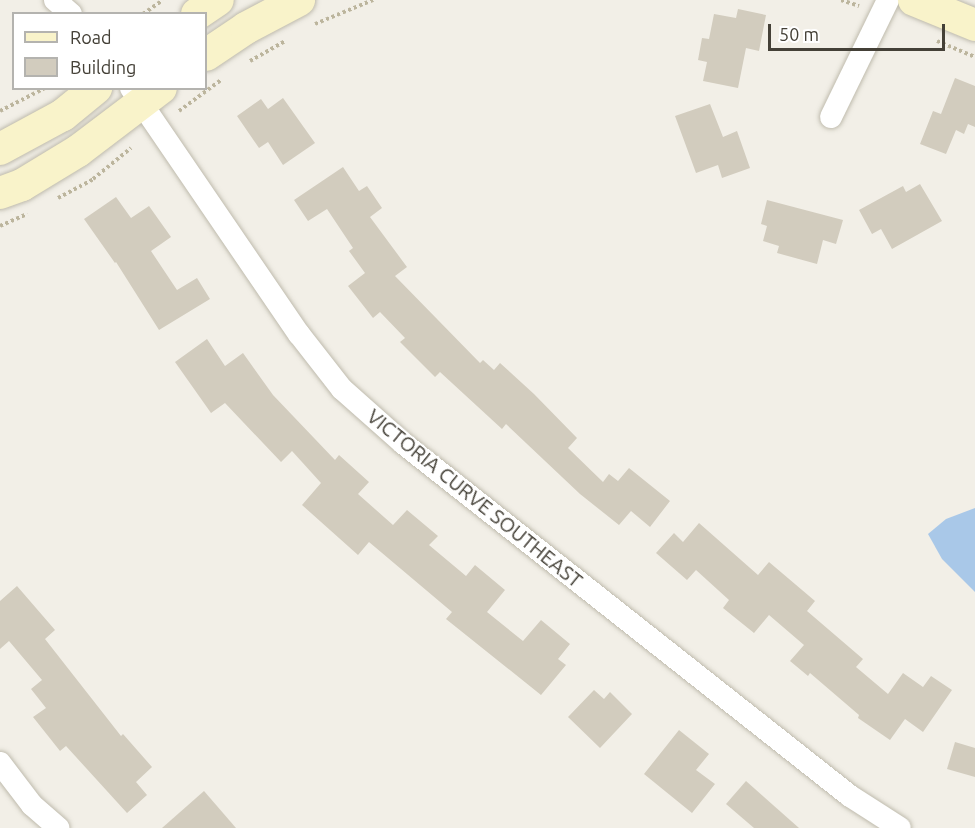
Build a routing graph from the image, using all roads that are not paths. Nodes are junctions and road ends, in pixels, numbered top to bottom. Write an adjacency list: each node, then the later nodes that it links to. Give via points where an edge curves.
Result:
1 (55, 0): 5 (street)
2 (218, 0): 6 (street)
3 (888, 0): 12 (street)
4 (914, 0): 8 (street)
5 (69, 12)
6 (200, 12)
7 (303, 14): 9 (street, via 246,28)
8 (975, 26)
9 (215, 66)
10 (94, 90): 13 (street, via 63,115)
11 (148, 101): 14 (street, via 78,152 22,185); 17 (street, VICTORIA CURVE SOUTHEAST, via 299,334 342,389 404,444 840,788)
12 (831, 117)
13 (0, 149)
14 (0, 193)
15 (0, 763): 16 (street, via 32,806)
16 (58, 828)
17 (900, 828)

